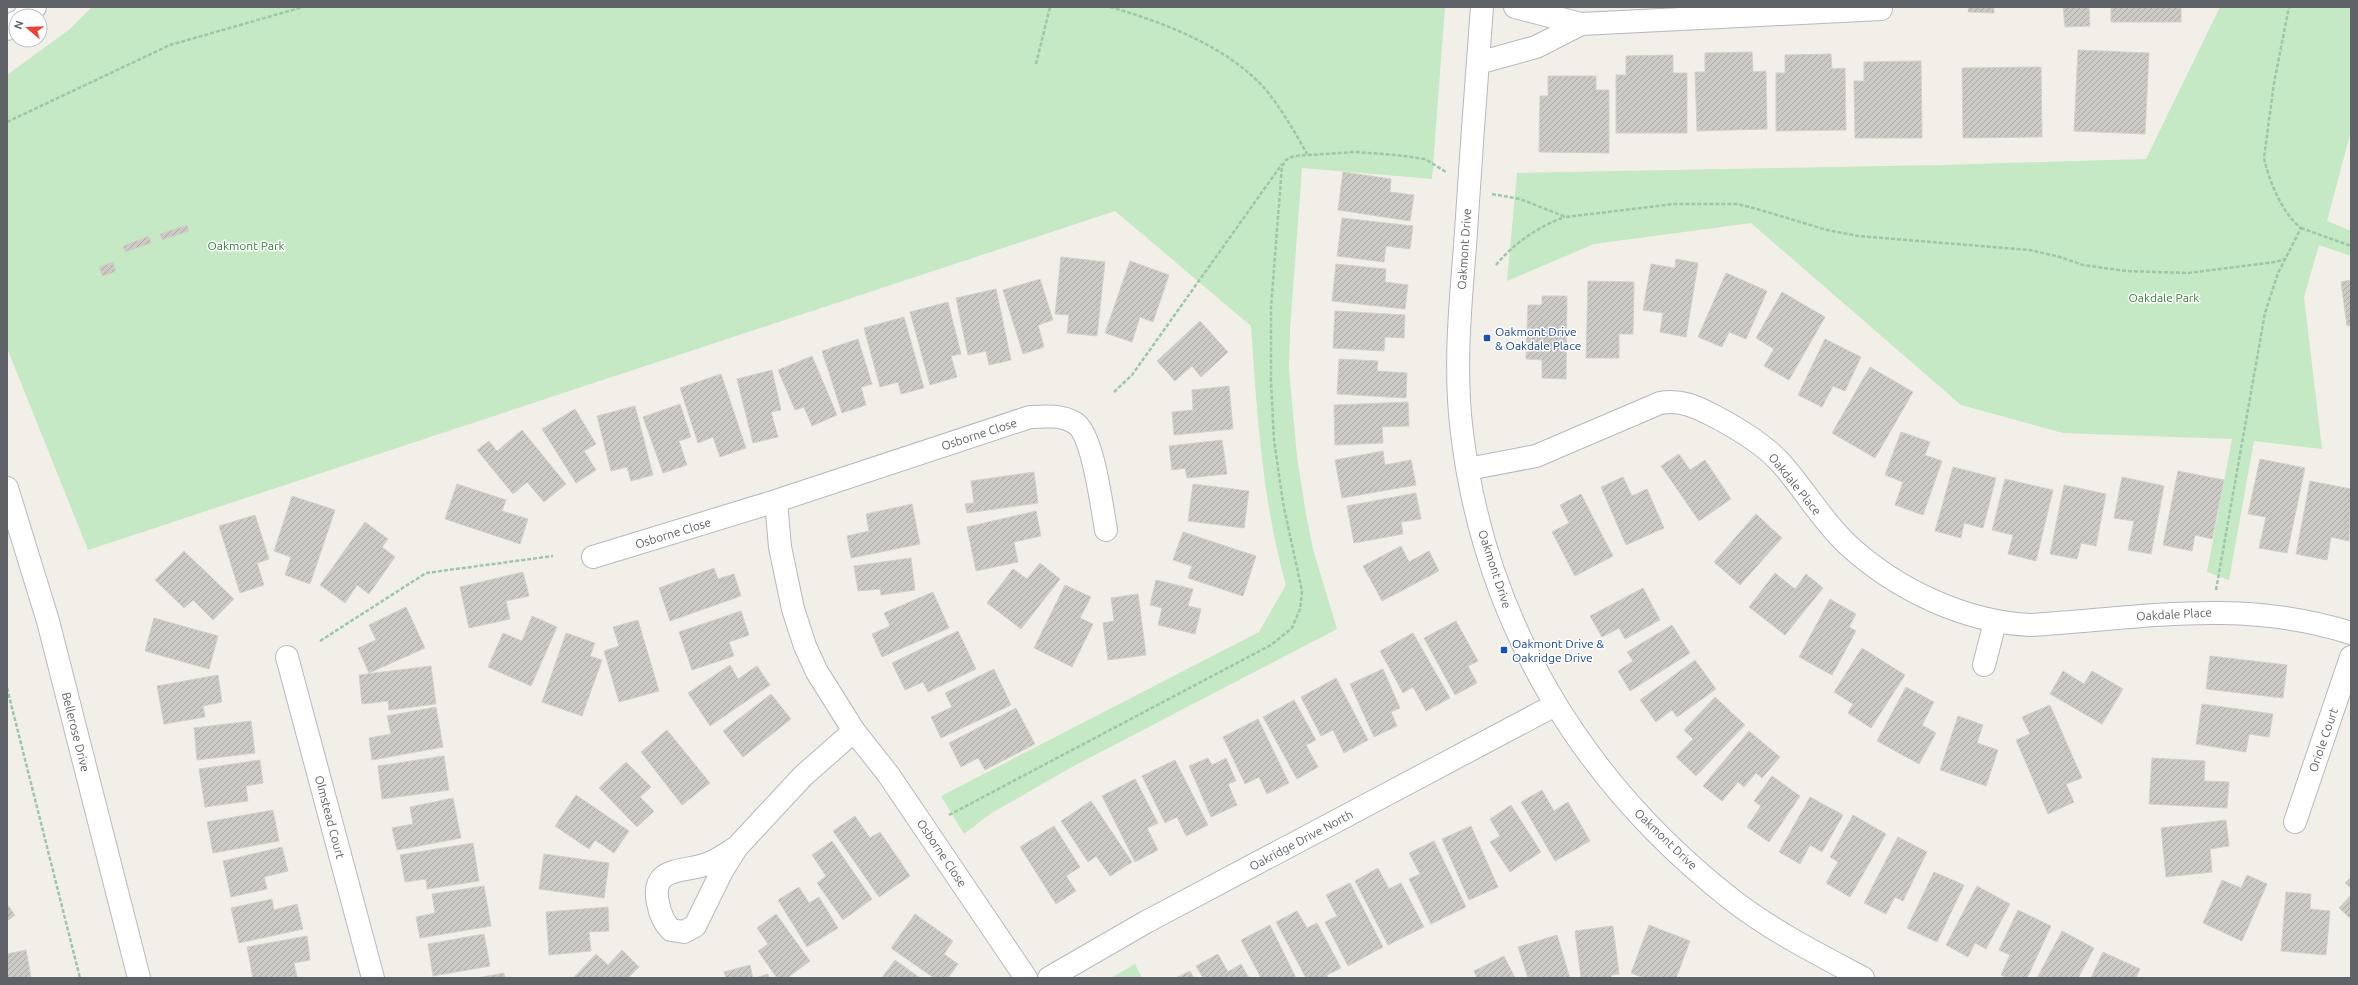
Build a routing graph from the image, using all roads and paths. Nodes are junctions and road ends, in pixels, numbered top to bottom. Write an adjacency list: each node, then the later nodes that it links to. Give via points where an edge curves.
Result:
1 (303, 7): 11 (path, via 170,45)
2 (1050, 7): 9 (path)
3 (1110, 7): 12 (path, via 1175,28 1230,59 1265,90 1294,130)
4 (1482, 7): 10 (street, Oakmont Drive)
5 (1514, 7): 8 (street)
6 (2289, 7): 17 (path, via 2265,146 2267,169 2291,221)
7 (1881, 9): 8 (street)
8 (1581, 24): 10 (street, via 1536,47)
9 (1036, 64)
10 (1478, 64): 22 (street, Oakmont Drive, via 1459,338 1460,407)
11 (7, 122)
12 (1307, 154): 13 (path); 14 (path, via 1355,152 1425,159)
13 (1286, 160): 21 (path, via 1132,374); 38 (path, via 1280,174 1270,341 1274,440 1283,503 1302,591 1300,609 1292,628 1271,645)
14 (1450, 173)
15 (1491, 194): 16 (path, via 1520,199)
16 (1566, 217): 19 (path, via 1674,204 1737,204 1827,230 1858,236 2030,250 2083,265 2126,271 2188,273); 20 (path, via 1542,227 1505,254)
17 (2301, 228): 18 (path); 19 (path)
18 (2351, 246)
19 (2284, 259): 28 (path, via 2265,313)
20 (1496, 265)
21 (1114, 392)
22 (1468, 469): 29 (street, Oakdale Place, via 1536,456 1660,403 1682,403 1710,414 1761,444 1783,466 1834,531 1871,564 1920,594 1973,616); 36 (street, Oakmont Drive, via 1482,532 1502,596 1517,634)
23 (7, 488): 42 (street, Bellerose Drive, via 48,621)
24 (776, 501): 25 (street, Osborne Close, via 1030,417 1055,417 1076,424 1086,436); 27 (street, Osborne Close); 37 (street, Osborne Close, via 785,573 798,628 817,672)
25 (1106, 530)
26 (553, 556): 31 (path, via 426,573)
27 (593, 557)
28 (2215, 596)
29 (1995, 622): 30 (street, Oakdale Place, via 2031,625 2214,612 2287,617); 34 (street)
30 (2351, 633)
31 (320, 641)
32 (287, 657): 43 (street, Olmstead Court)
33 (2351, 657): 39 (street, Oriole Court)
34 (1984, 665)
35 (7, 688): 41 (path)
36 (1555, 706): 45 (street, Oakridge Drive North, via 1146,922); 46 (street, Oakmont Drive, via 1606,776 1678,855 1733,900 1769,925)
37 (854, 731): 40 (street, via 803,776); 44 (street, Osborne Close, via 888,774)
38 (949, 815)
39 (2295, 822)
40 (737, 848)
41 (80, 978)
42 (139, 978)
43 (373, 978)
44 (1026, 978)
45 (1049, 978)
46 (1863, 978)

